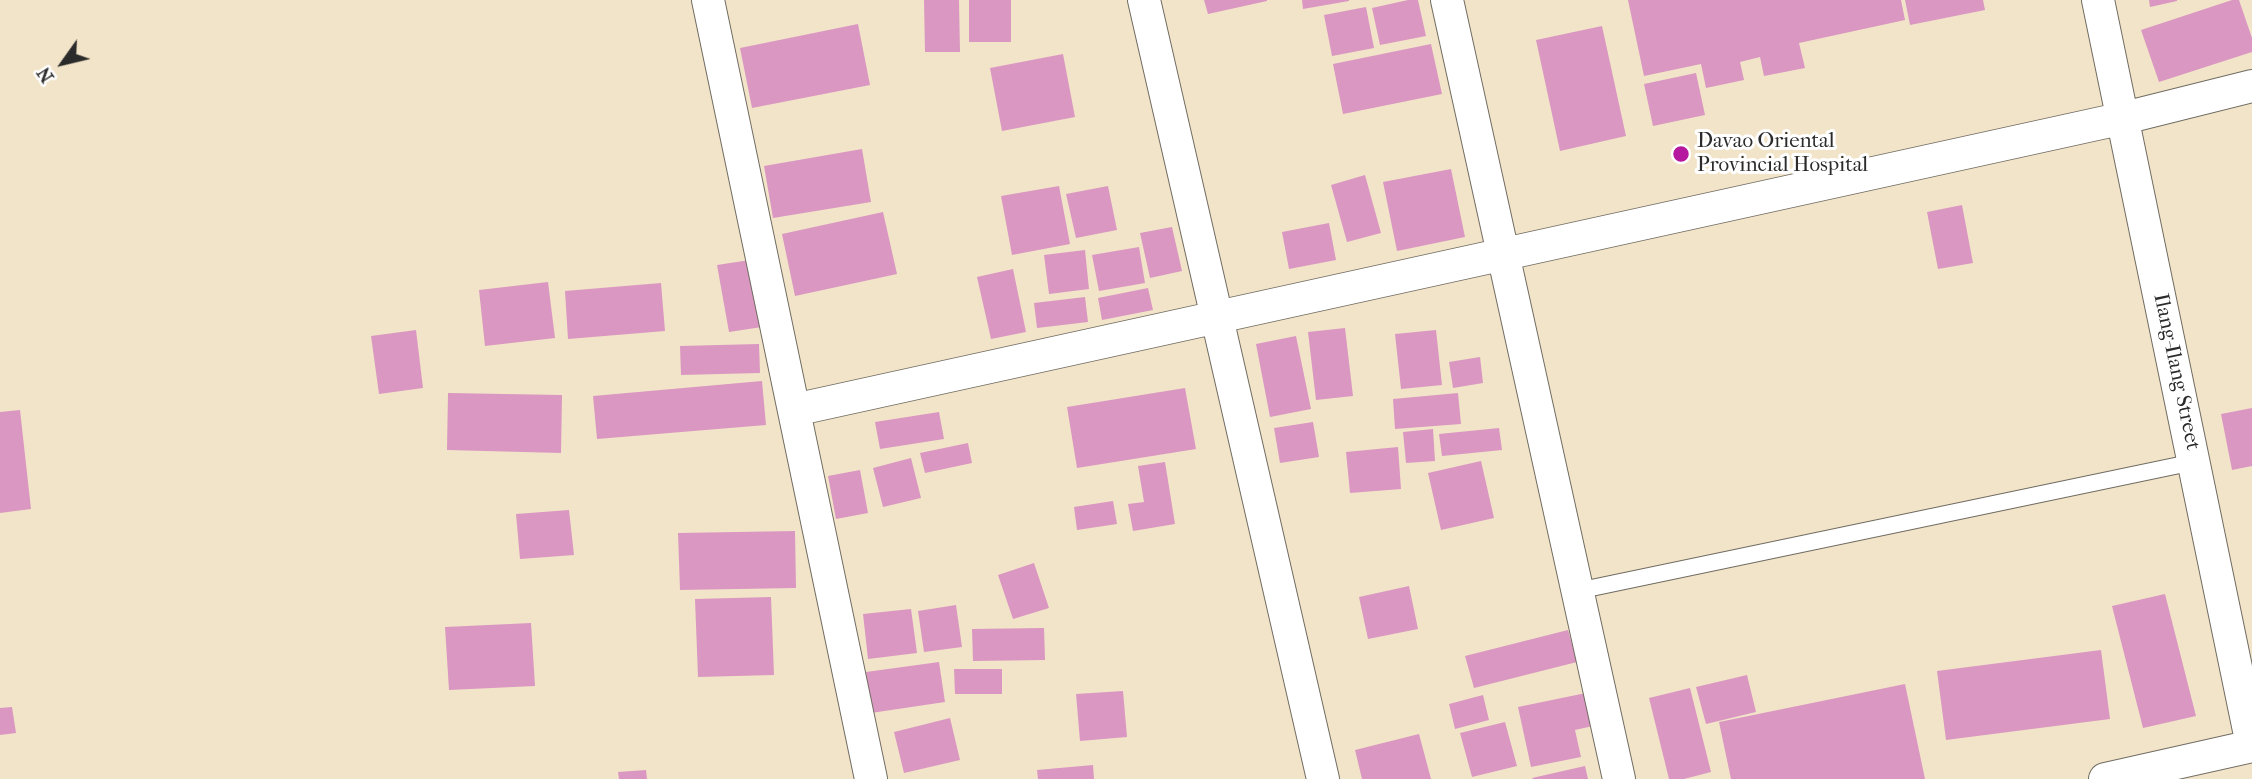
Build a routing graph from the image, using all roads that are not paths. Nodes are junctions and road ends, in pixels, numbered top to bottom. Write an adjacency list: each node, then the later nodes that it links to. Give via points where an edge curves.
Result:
1 (708, 0): 9 (street)
2 (1144, 0): 8 (street)
3 (1447, 0): 7 (street)
4 (2098, 0): 6 (street, Ilang-Ilang Street)
5 (2252, 86): 6 (street)
6 (2124, 118): 7 (street); 10 (street, Ilang-Ilang Street)
7 (1503, 253): 8 (street); 11 (street)
8 (1217, 316): 9 (street); 14 (street)
9 (794, 410): 13 (street)
10 (2194, 462): 11 (lane); 12 (street, Ilang-Ilang Street)
11 (1577, 592): 15 (street)
12 (2252, 746): 16 (street)
13 (871, 779)
14 (1323, 779)
15 (1619, 779)
16 (2105, 779)

